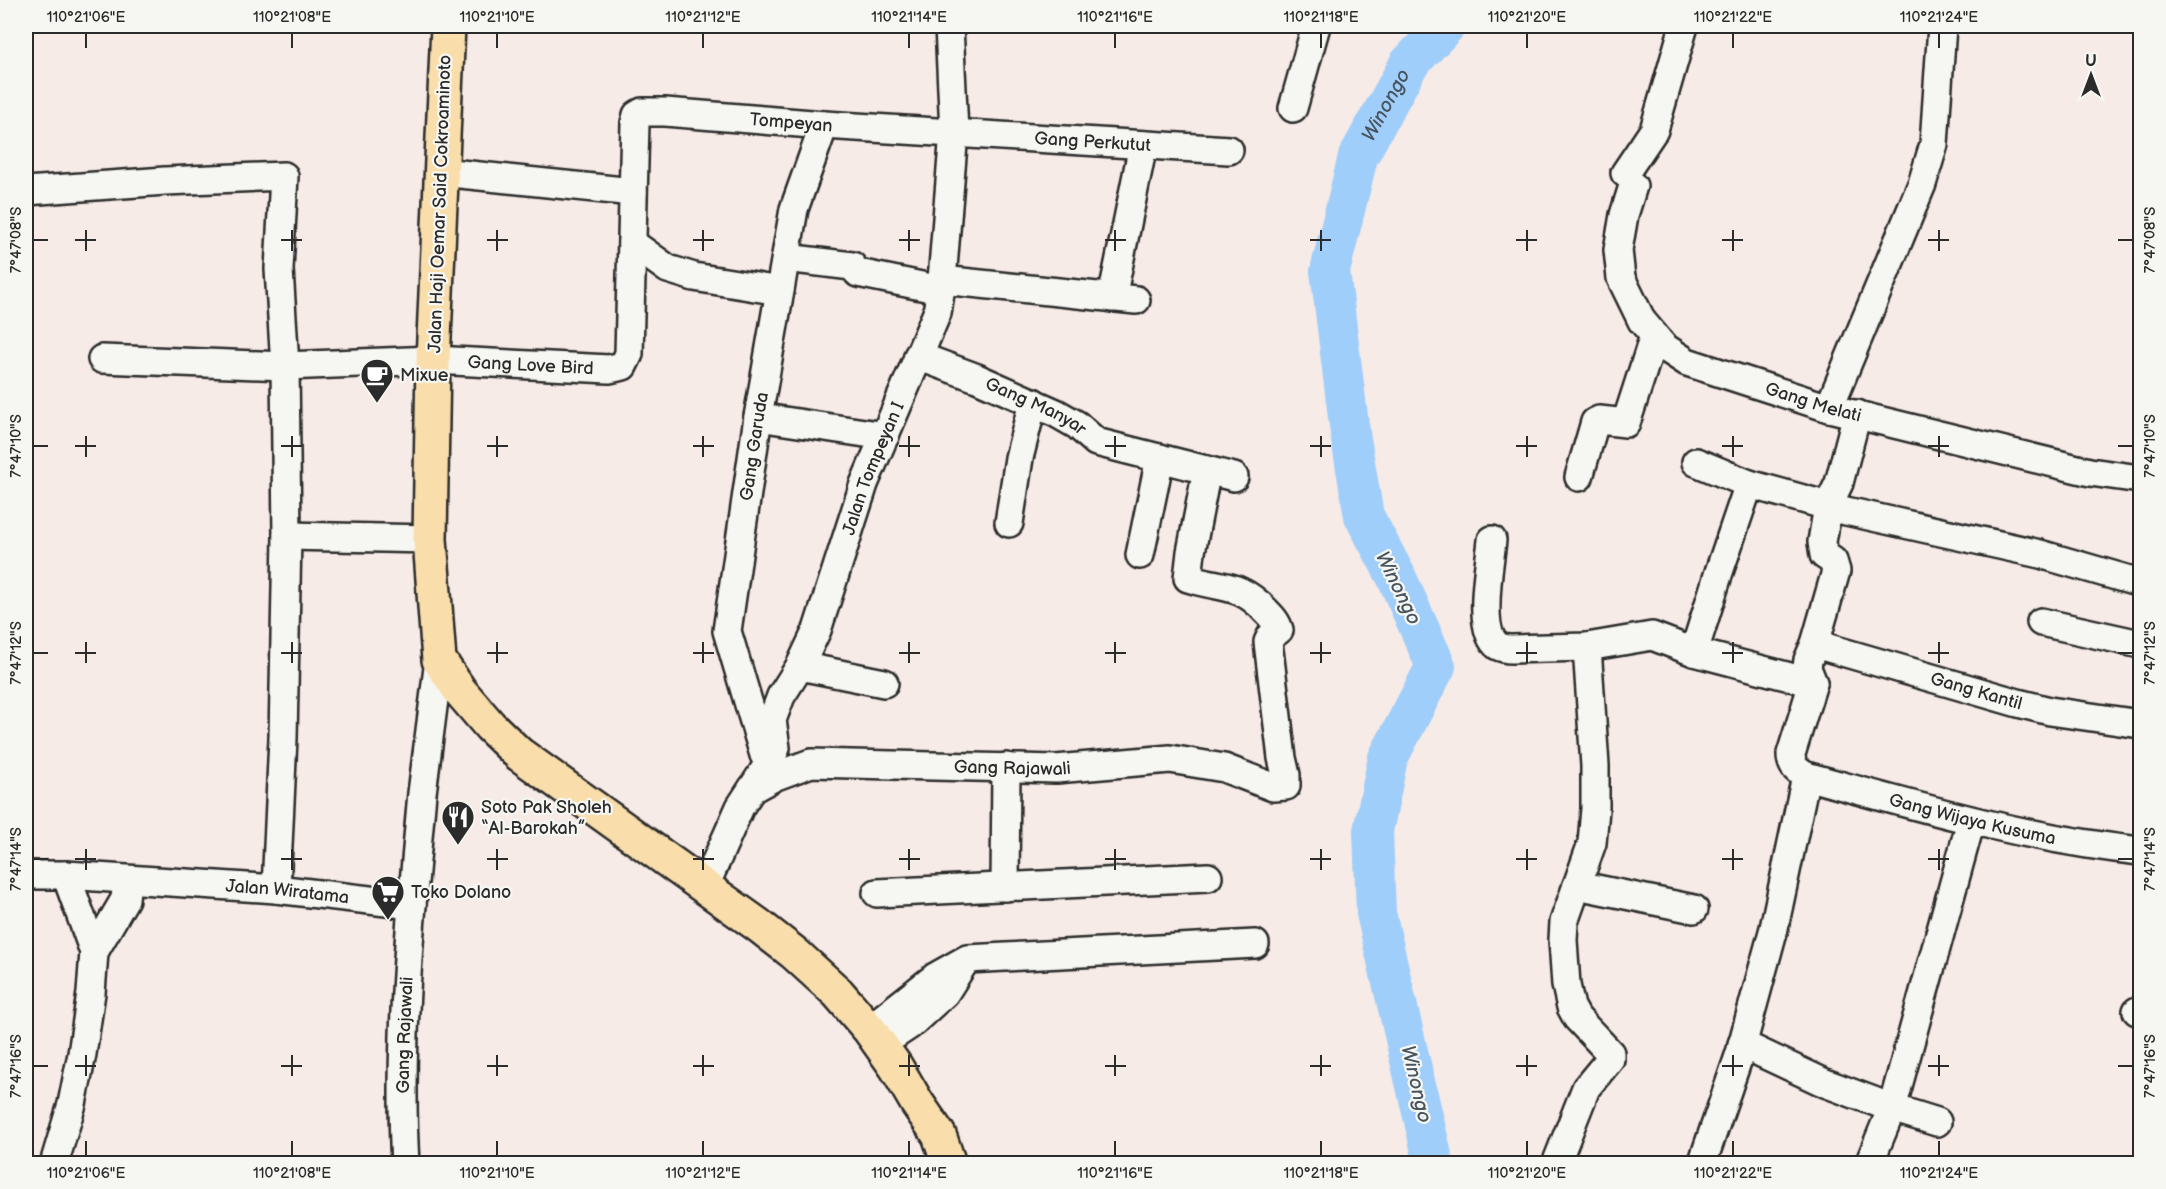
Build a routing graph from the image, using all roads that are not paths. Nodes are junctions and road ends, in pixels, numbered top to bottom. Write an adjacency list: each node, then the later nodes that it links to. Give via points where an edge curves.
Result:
1 (448, 26): 11 (main road, Jalan Haji Oemar Said Cokroaminoto)
2 (949, 26): 8 (street, Jalan Tompeyan I)
3 (1316, 26): 6 (street)
4 (1684, 26): 18 (street, Gang Melati, via 1654,130 1634,157 1620,241 1619,268 1630,299)
5 (1942, 26): 24 (street, via 1934,144 1922,184)
6 (1293, 108)
7 (824, 125): 8 (street, Tompeyan); 13 (street, Tompeyan, via 650,111 638,114); 15 (street, Gang Garuda, via 796,201)
8 (954, 132): 9 (street, Gang Perkutut); 16 (street, Jalan Tompeyan I)
9 (1143, 145): 10 (street, Gang Perkutut); 16 (street, via 1124,299)
10 (1229, 150)
11 (441, 172): 13 (street); 21 (main road, Jalan Haji Oemar Said Cokroaminoto)
12 (26, 191): 22 (street, via 284,176 279,269)
13 (633, 192): 14 (street)
14 (632, 243): 17 (street, via 668,269); 21 (street, Gang Love Bird, via 629,354 616,369)
15 (786, 258): 16 (street, via 852,266 858,273); 17 (street, Gang Garuda)
16 (941, 285): 19 (street, Jalan Tompeyan I, via 932,328)
17 (780, 291): 26 (street, Gang Garuda)
18 (1654, 336): 24 (street, Gang Melati, via 1688,362); 32 (street, via 1626,423 1595,422)
19 (918, 356): 23 (street, Gang Manyar); 27 (street, Jalan Tompeyan I)
20 (102, 359): 22 (street, Gang Love Bird)
21 (433, 360): 22 (street, Gang Love Bird); 38 (main road, Jalan Haji Oemar Said Cokroaminoto)
22 (285, 366): 37 (street)
23 (1033, 402): 28 (street, Gang Manyar, via 1077,425 1096,442); 36 (street)
24 (1829, 408): 25 (street, Gang Melati)
25 (1857, 414): 33 (street, Gang Melati, via 2090,472); 35 (street, via 1839,483)
26 (758, 417): 27 (street); 52 (street, Gang Garuda, via 727,631)
27 (885, 436): 48 (street, Jalan Tompeyan I, via 864,484 817,630)
28 (1160, 458): 30 (street, Gang Manyar); 40 (street)
29 (1696, 462): 34 (street)
30 (1207, 470): 31 (street, Gang Manyar); 53 (street, Gang Rajawali, via 1188,578 1244,592 1278,624 1279,630 1268,642 1287,784 1273,787 1224,768 1170,759 1056,769)
31 (1234, 477)
32 (1579, 477)
33 (2140, 479)
34 (1749, 484): 35 (street); 46 (street)
35 (1828, 506): 41 (street, via 2040,554); 43 (street, via 1822,542 1824,555 1833,561 1836,571)
36 (1009, 523)
37 (287, 536): 38 (street); 65 (street)
38 (430, 539): 47 (main road, Jalan Haji Oemar Said Cokroaminoto)
39 (1492, 540): 45 (street, via 1485,613 1495,643 1511,649)
40 (1140, 555)
41 (2140, 583)
42 (2041, 622): 44 (street)
43 (1815, 644): 50 (street, via 1807,664); 51 (street, Gang Kantil, via 2049,711)
44 (2140, 644)
45 (1587, 647): 46 (street, via 1652,636); 62 (street, via 1595,809 1592,843)
46 (1695, 652): 50 (street)
47 (439, 660): 63 (main road, Jalan Haji Oemar Said Cokroaminoto, via 460,691 519,754); 67 (street)
48 (800, 666): 49 (street); 52 (street, Jalan Tompeyan I, via 781,696 772,720 776,748)
49 (884, 683)
50 (1813, 683): 54 (street, via 1791,754 1791,763)
51 (2140, 724)
52 (767, 766): 55 (street, Jalan Tompeyan I)
53 (1006, 768): 55 (street, Gang Rajawali, via 811,763); 64 (street)
54 (1806, 776): 56 (street, Gang Wijaya Kusuma); 72 (street, via 1774,928)
55 (752, 789): 63 (street, Jalan Tompeyan I, via 731,824)
56 (1971, 821): 57 (street, Gang Wijaya Kusuma); 74 (street)
57 (2140, 851)
58 (26, 875): 59 (street, Jalan Wiratama)
59 (66, 875): 61 (street, Jalan Wiratama); 70 (street)
60 (1208, 878): 64 (street)
61 (127, 880): 65 (street, Jalan Wiratama); 70 (street, via 125,899)
62 (1577, 885): 68 (street); 80 (street, via 1563,929 1566,985 1577,1018 1610,1053 1610,1059 1586,1088)
63 (705, 886): 71 (main road, Jalan Haji Oemar Said Cokroaminoto, via 794,952 838,993)
64 (1005, 887): 66 (street)
65 (276, 889): 67 (street, Jalan Wiratama)
66 (877, 893)
67 (412, 905): 77 (street, Gang Rajawali, via 403,1014 401,1103)
68 (1694, 909)
69 (1255, 944): 71 (street, via 967,959 945,993 910,1025)
70 (94, 952): 76 (street, via 82,1054)
71 (875, 1037): 73 (main road, Jalan Haji Oemar Said Cokroaminoto)
72 (1742, 1044): 74 (street, via 1825,1083); 81 (street)
73 (917, 1103): 78 (main road, Jalan Haji Oemar Said Cokroaminoto); 79 (main road, Jalan Haji Oemar Said Cokroaminoto, via 939,1135)
74 (1892, 1108): 75 (street); 82 (street)
75 (1937, 1122)
76 (54, 1164)
77 (405, 1164)
78 (927, 1164)
79 (949, 1164)
80 (1556, 1164)
81 (1702, 1164)
82 (1869, 1164)

